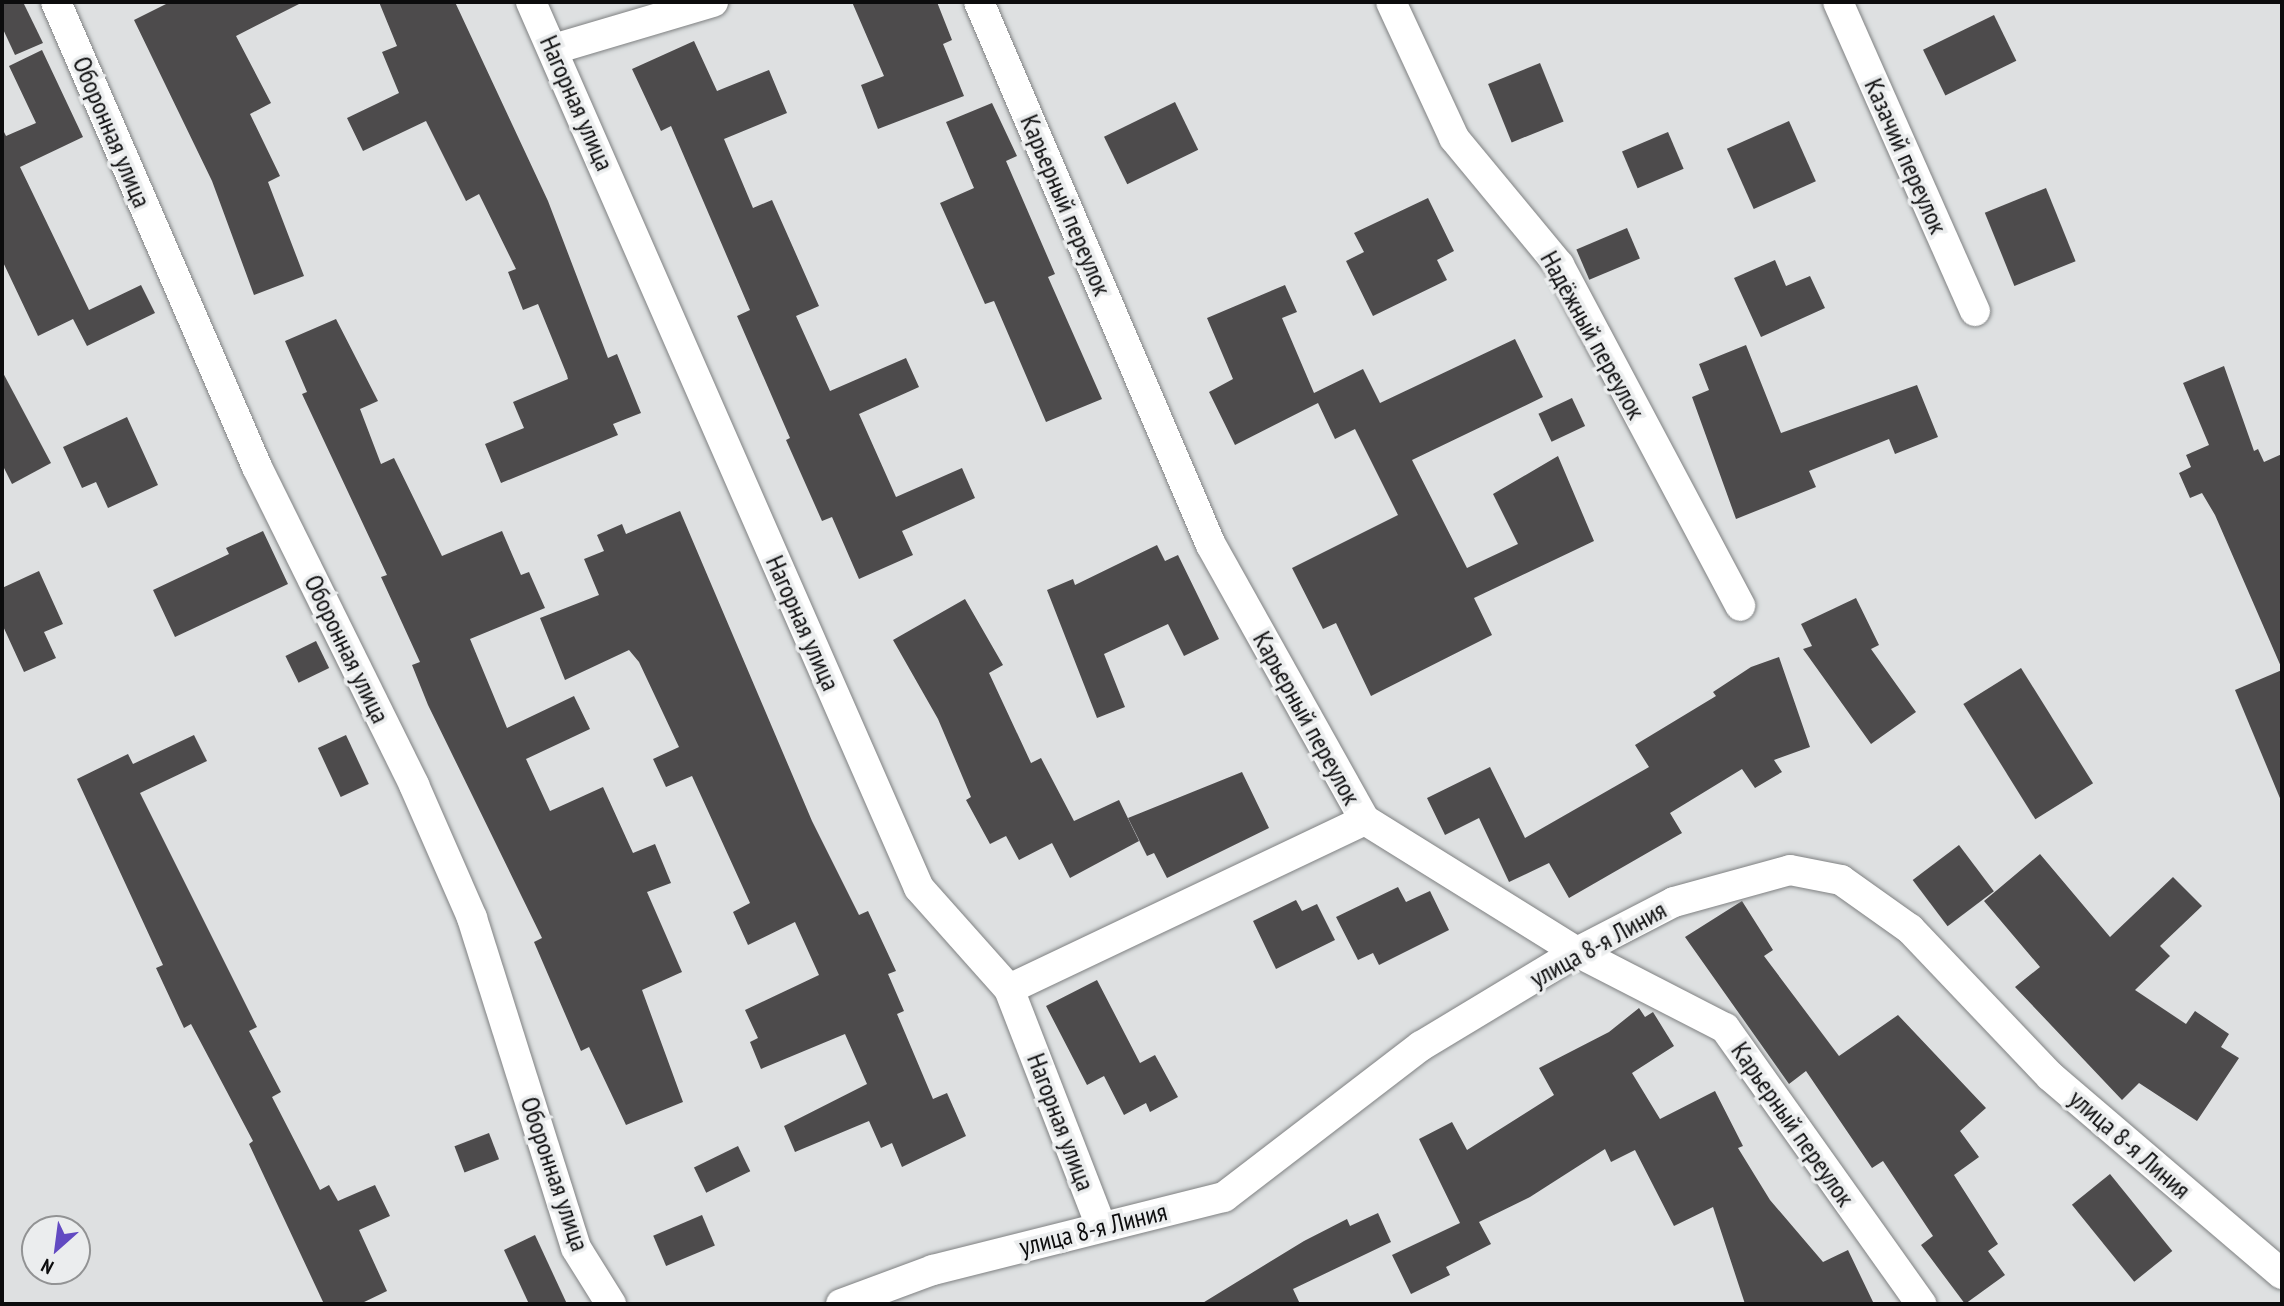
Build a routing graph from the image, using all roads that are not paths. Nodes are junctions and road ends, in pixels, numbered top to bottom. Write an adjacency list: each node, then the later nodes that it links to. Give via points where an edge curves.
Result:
1 (56, 2): 15 (street, Оборонная улица, via 257,467 414,785 472,918 576,1248)
2 (531, 2): 7 (street, Нагорная улица)
3 (713, 2): 7 (street)
4 (979, 2): 10 (street, Карьерный переулок, via 1210,545)
5 (1391, 2): 9 (street, Надёжный переулок, via 1454,138 1559,265)
6 (1838, 2): 8 (street, Казачий переулок)
7 (554, 49): 12 (street, Нагорная улица, via 919,888)
8 (1975, 311)
9 (1740, 606)
10 (1365, 821): 11 (street, Карьерный переулок); 12 (street)
11 (1577, 953): 13 (street, улица 8-я Линия, via 1421,1046 1224,1197); 14 (street, улица 8-я Линия, via 1674,902 1790,870 1841,880 1910,929 2050,1076); 17 (street, Карьерный переулок, via 1725,1028)
12 (1009, 989): 13 (street, Нагорная улица)
13 (1101, 1226): 16 (street, улица 8-я Линия, via 933,1270)
14 (2282, 1274)
15 (611, 1304)
16 (841, 1304)
17 (1921, 1304)

